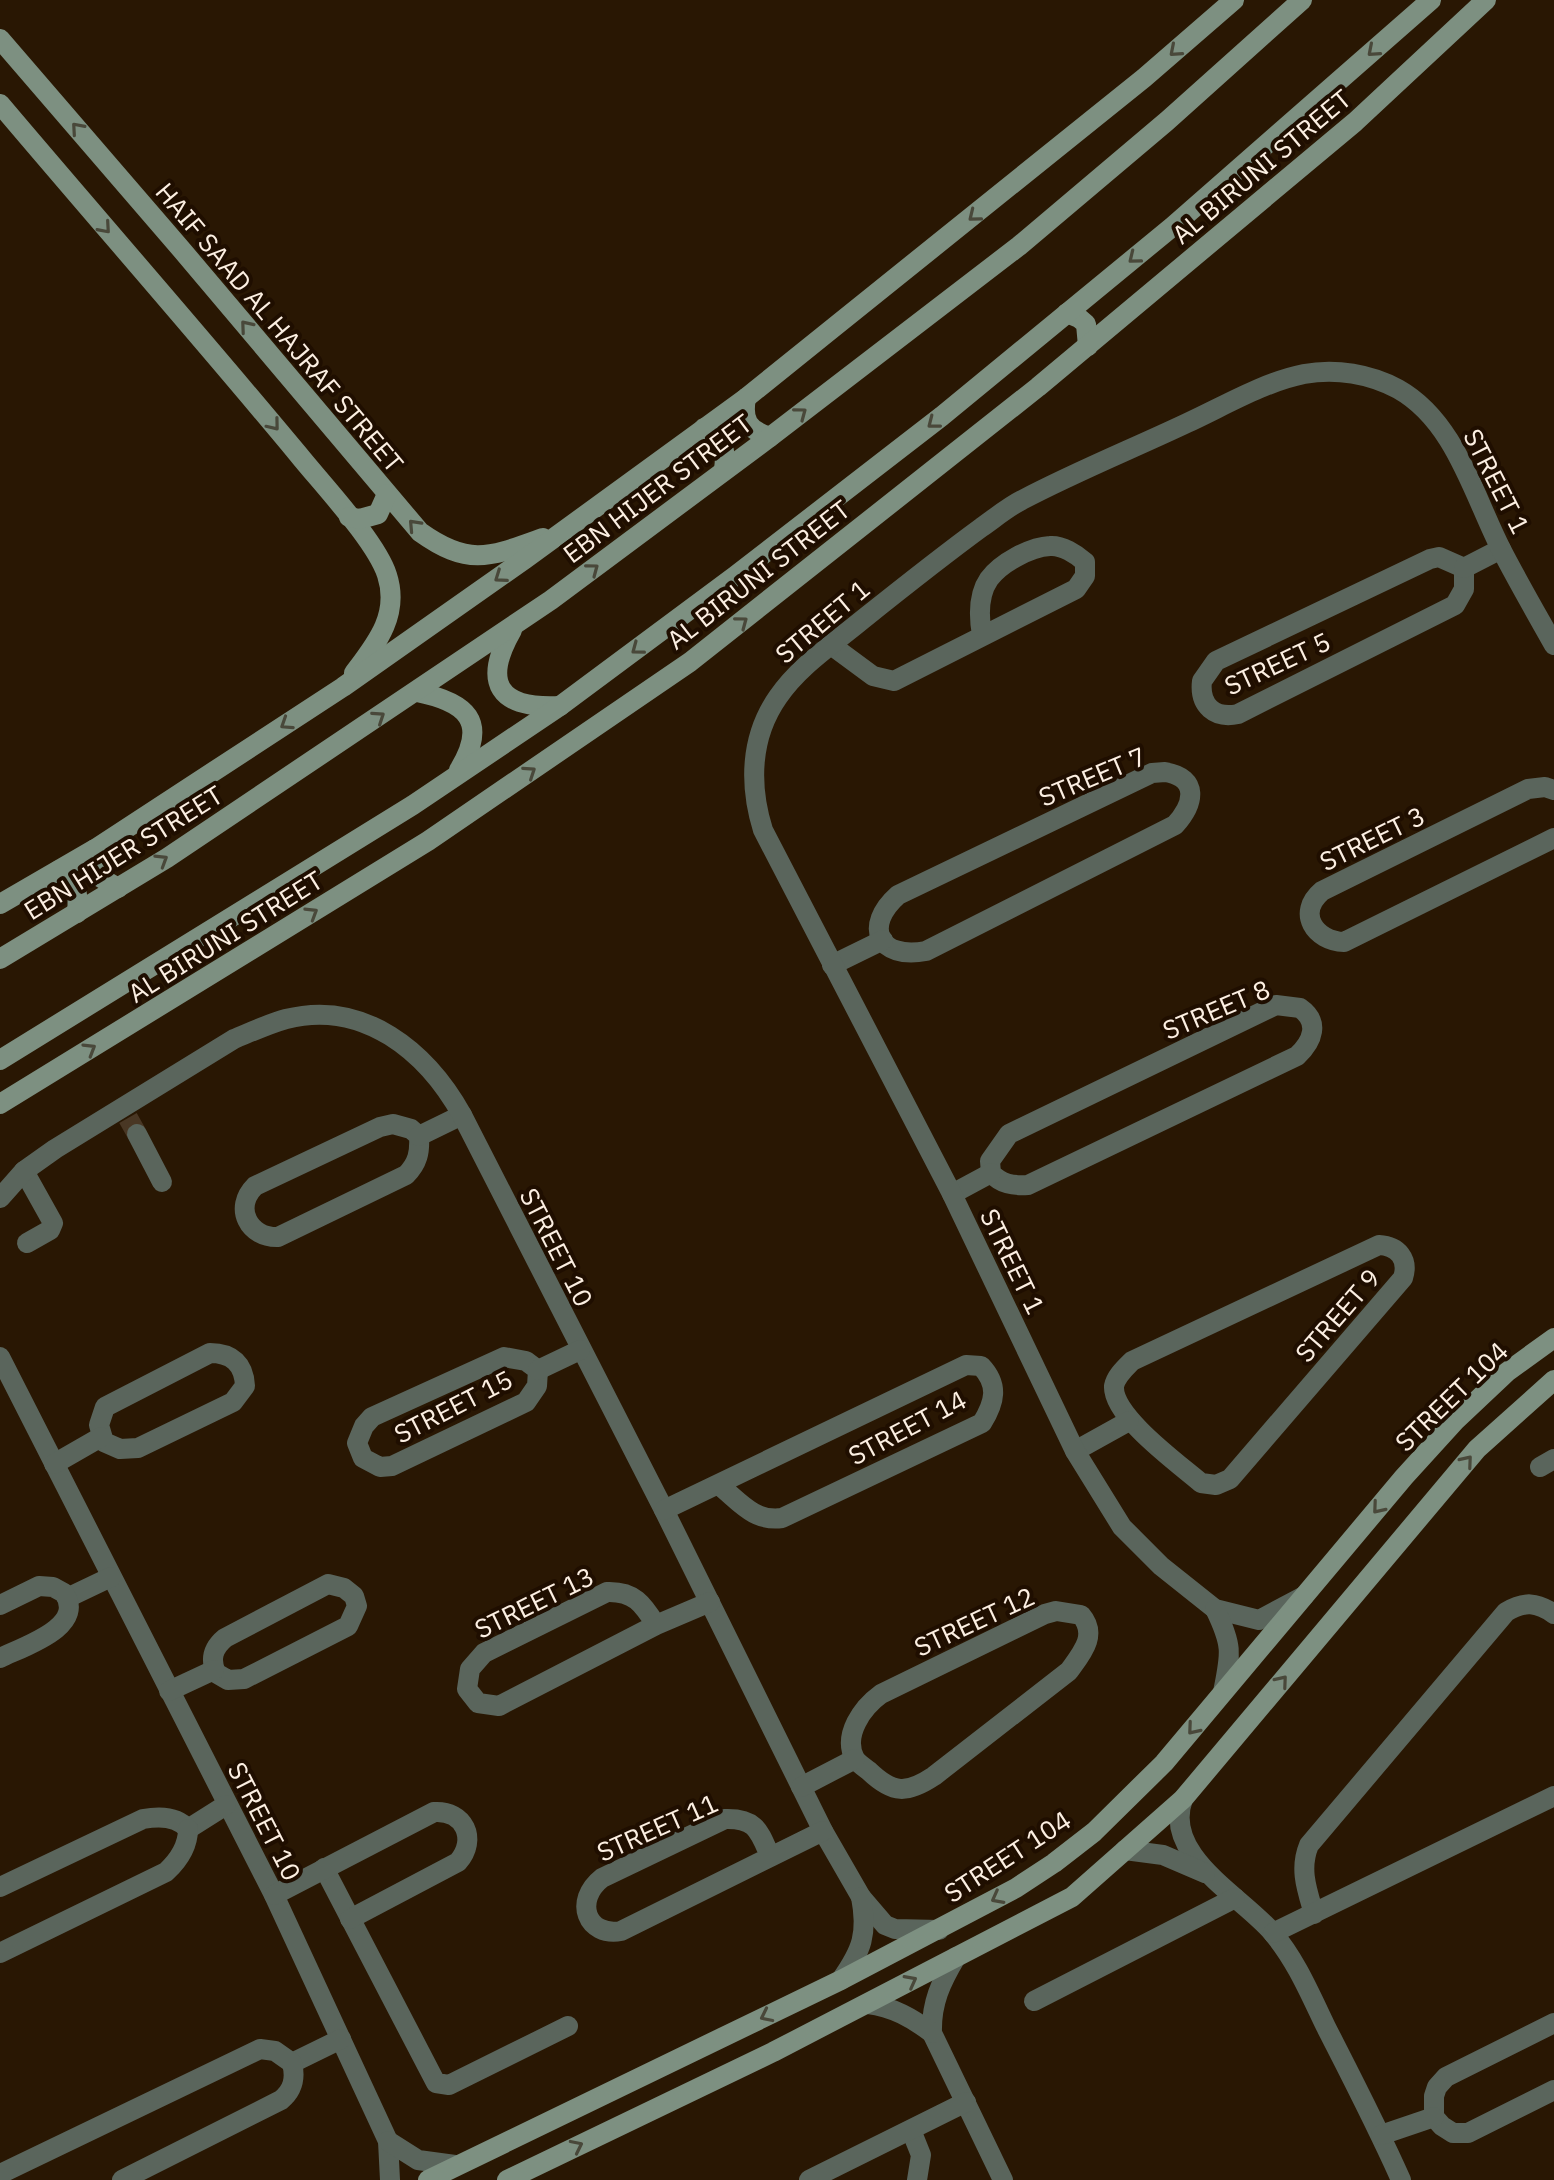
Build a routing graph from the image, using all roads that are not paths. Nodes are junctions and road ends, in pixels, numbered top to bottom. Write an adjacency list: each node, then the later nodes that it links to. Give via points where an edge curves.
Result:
1 (1234, 0): 11 (street, EBN HIJER STREET, one-way to 11)
2 (1302, 0): 13 (street, EBN HIJER STREET, one-way to 2, via 1019,246)
3 (1431, 0): 7 (street, AL BIRUNI STREET, one-way to 7)
4 (1486, 0): 9 (street, AL BIRUNI STREET, via 1355,122)
5 (0, 39): 15 (street, HAIF SAAD AL HAJRAF STREET, one-way to 5)
6 (0, 104): 16 (street, one-way to 16)
7 (1094, 291): 8 (street, AL BIRUNI STREET); 9 (street, via 1098,311)
8 (1067, 313): 10 (street, via 1086,324); 26 (street, AL BIRUNI STREET, one-way to 26, via 856,482)
9 (1118, 320): 10 (street, AL BIRUNI STREET)
10 (1088, 346): 40 (street, AL BIRUNI STREET, one-way to 10, via 428,841 658,684)
11 (746, 398): 12 (street, EBN HIJER STREET); 13 (street, via 746,423)
12 (704, 428): 14 (street, via 722,440); 17 (street, EBN HIJER STREET)
13 (770, 437): 14 (street, EBN HIJER STREET)
14 (724, 470): 20 (street, EBN HIJER STREET, one-way to 14)
15 (387, 494): 16 (street, via 378,514); 17 (street, HAIF SAAD AL HAJRAF STREET, one-way to 15, via 494,556 471,556 420,532)
16 (349, 517): 24 (street, via 381,560 391,596 382,635)
17 (562, 531): 24 (street, EBN HIJER STREET, one-way to 24)
18 (1501, 549): 19 (street); 22 (street, STREET 1, via 1450,441 1419,404 1364,377 1304,374 1020,501 933,562); 23 (street, STREET 1)
19 (1464, 568): 19 (street, STREET 5, via 1439,557 1430,559 1216,661 1202,681 1204,702 1220,715 1238,714 1455,605 1464,589)
20 (513, 628): 25 (street, EBN HIJER STREET); 26 (street, via 496,667 505,692 515,702 533,707)
21 (982, 635): 21 (street, via 1076,589 1085,576 1085,562 1051,546 999,569 984,591); 22 (street, via 894,681 873,676)
22 (831, 645): 37 (street, STREET 1, via 776,699 757,745 753,779 763,830)
23 (1554, 645)
24 (343, 687): 30 (street, EBN HIJER STREET, one-way to 30)
25 (417, 692): 27 (street, via 454,702 467,716 470,748); 32 (street, EBN HIJER STREET, one-way to 25)
26 (560, 706): 27 (street, AL BIRUNI STREET)
27 (457, 774): 38 (street, AL BIRUNI STREET)
28 (1554, 790): 29 (street, STREET 3, via 1528,789 1322,891 1310,909 1313,927 1328,941 1344,942)
29 (1554, 838)
30 (95, 849): 31 (street, EBN HIJER STREET); 32 (street, via 98,876)
31 (59, 870): 33 (street, EBN HIJER STREET); 34 (street, via 77,890)
32 (118, 888): 34 (street, EBN HIJER STREET)
33 (0, 904)
34 (77, 913): 36 (street, EBN HIJER STREET)
35 (883, 940): 35 (street, STREET 7, via 898,953 926,951 1175,825 1190,805 1188,785 1175,774 1152,773 898,895 880,919); 37 (street)
36 (0, 959)
37 (832, 965): 48 (street, STREET 1)
38 (30, 1042): 39 (street, AL BIRUNI STREET); 40 (street, via 26,1064)
39 (1, 1060): 41 (street, via 20,1080)
40 (46, 1076): 41 (street, AL BIRUNI STREET)
41 (9, 1099)
42 (462, 1115): 43 (street, STREET 10, via 447,1087 402,1043 369,1025 317,1015 288,1019 234,1039); 44 (street); 52 (street, STREET 10)
43 (129, 1120): 45 (street, STREET 10); 47 (street)
44 (419, 1136): 44 (street, via 404,1126 380,1127 255,1186 244,1207 249,1224 265,1237 278,1237 406,1175 417,1160)
45 (24, 1171): 49 (street, STREET 10); 50 (street, via 53,1223)
46 (991, 1173): 46 (street, STREET 8, via 998,1181 1028,1185 1297,1056 1307,1046 1312,1021 1300,1008 1276,1005 1009,1134 990,1161); 48 (street)
47 (162, 1182)
48 (952, 1194): 60 (street, STREET 1)
49 (0, 1198)
50 (27, 1243)
51 (1554, 1338): 54 (street, STREET 104)
52 (580, 1350): 55 (street, STREET 15); 65 (street, STREET 10)
53 (0, 1357): 61 (street, STREET 10)
54 (1514, 1367): 57 (street, via 1518,1387); 62 (street, STREET 104)
55 (538, 1370): 55 (street, STREET 15, via 526,1361 504,1357 372,1417 360,1435 358,1450 370,1463 392,1466 526,1402 537,1386)
56 (1554, 1380): 57 (street)
57 (1533, 1398): 64 (street, one-way to 57, via 1477,1449)
58 (1129, 1421): 58 (street, STREET 9, via 1201,1483 1216,1485 1230,1479 1403,1278 1403,1257 1379,1245 1132,1361 1114,1390); 60 (street)
59 (101, 1437): 59 (street, via 120,1449 138,1448 233,1402 245,1386 241,1367 226,1355 210,1353 110,1403 101,1416); 61 (street)
60 (1075, 1451): 71 (street, STREET 1, via 1122,1527)
61 (54, 1464): 66 (street, STREET 10)
62 (1404, 1477): 64 (street, via 1425,1484); 67 (street, STREET 104, one-way to 67)
63 (720, 1486): 63 (street, STREET 14, via 751,1512 769,1520 782,1518 982,1423 994,1385 981,1366 966,1365); 65 (street, STREET 14)
64 (1431, 1504): 81 (street, one-way to 64)
65 (664, 1510): 69 (street, STREET 10)
66 (111, 1577): 68 (street); 76 (street, STREET 10)
67 (1305, 1595): 71 (street, STREET 1, via 1259,1620); 77 (street, STREET 104)
68 (67, 1598): 70 (street, via 53,1587 39,1586); 74 (street, via 67,1618 58,1629)
69 (710, 1602): 73 (street, STREET 13); 79 (street, STREET 10)
70 (0, 1605)
71 (1215, 1609): 77 (street, via 1231,1652)
72 (1554, 1614): 93 (street, via 1531,1603 1506,1612 1309,1845 1304,1881)
73 (656, 1625): 73 (street, STREET 13, via 499,1706 478,1703 467,1689 470,1669 484,1653 607,1592 634,1597)
74 (0, 1658)
75 (214, 1670): 75 (street, via 228,1680 244,1679 340,1632 353,1620 354,1596 337,1585 318,1588 225,1638 212,1656); 76 (street)
76 (169, 1691): 82 (street, STREET 10)
77 (1223, 1692): 95 (street, STREET 104, one-way to 95, via 1164,1763 1094,1832 1016,1888)
78 (855, 1759): 78 (street, STREET 12, via 890,1787 917,1788 1069,1671 1088,1642 1088,1622 1068,1611 1045,1614 881,1694 855,1727); 79 (street)
79 (801, 1787): 84 (street, STREET 10)
80 (1554, 1796): 93 (street)
81 (1183, 1799): 85 (street); 88 (street, via 1181,1829)
82 (226, 1805): 83 (street); 90 (street, STREET 10)
83 (188, 1829): 89 (street, via 166,1818 143,1819); 97 (street, via 186,1844 166,1872)
84 (823, 1831): 86 (street, STREET 11); 91 (street, STREET 10)
85 (1125, 1850): 88 (street, via 1163,1855); 98 (street, via 1072,1897)
86 (770, 1856): 86 (street, STREET 11, via 757,1828 741,1819 725,1819 602,1878 588,1892 587,1913 597,1927 621,1931)
87 (324, 1868): 90 (street); 94 (street); 94 (street, via 434,1812 449,1812 466,1826 469,1841 458,1862)
88 (1210, 1875): 92 (street)
89 (0, 1887)
90 (274, 1895): 105 (street, STREET 10)
91 (861, 1897): 95 (street, STREET 10, via 885,1925); 99 (street, STREET 10, via 864,1935)
92 (1235, 1898): 96 (street); 100 (street)
93 (1314, 1914): 96 (street)
94 (350, 1919): 103 (street, via 432,2081 439,2085 449,2085)
95 (939, 1930): 99 (street, STREET 104)
96 (1273, 1933): 113 (street, via 1291,1957)
97 (0, 1953)
98 (956, 1957): 101 (street, one-way to 98); 104 (street, via 939,1986)
99 (841, 1980): 106 (street, STREET 104, one-way to 106)
100 (1034, 2001)
101 (868, 2004): 104 (street, via 907,2015); 110 (street)
102 (1554, 2023): 111 (street, via 1446,2077 1434,2096)
103 (568, 2026)
104 (932, 2033): 109 (street)
105 (341, 2039): 107 (street); 114 (street, STREET 10)
106 (709, 2043): 110 (street, via 715,2060 710,2069); 115 (street, STREET 104)
107 (292, 2063): 116 (street, via 275,2051 260,2049); 117 (street, via 292,2087 281,2100)
108 (1554, 2090): 111 (street, via 1468,2133 1453,2133)
109 (966, 2102): 112 (street); 123 (street)
110 (655, 2109): 120 (street, one-way to 110)
111 (1434, 2117): 113 (street)
112 (911, 2130): 121 (street); 122 (street, via 921,2155)
113 (1381, 2135): 124 (street)
114 (388, 2141): 115 (street, via 418,2160); 118 (street, STREET 10)
115 (455, 2165): 119 (street, STREET 104)
116 (0, 2174)
117 (122, 2180)
118 (390, 2180)
119 (428, 2180)
120 (507, 2180)
121 (809, 2180)
122 (917, 2180)
123 (1003, 2180)
124 (1401, 2180)

